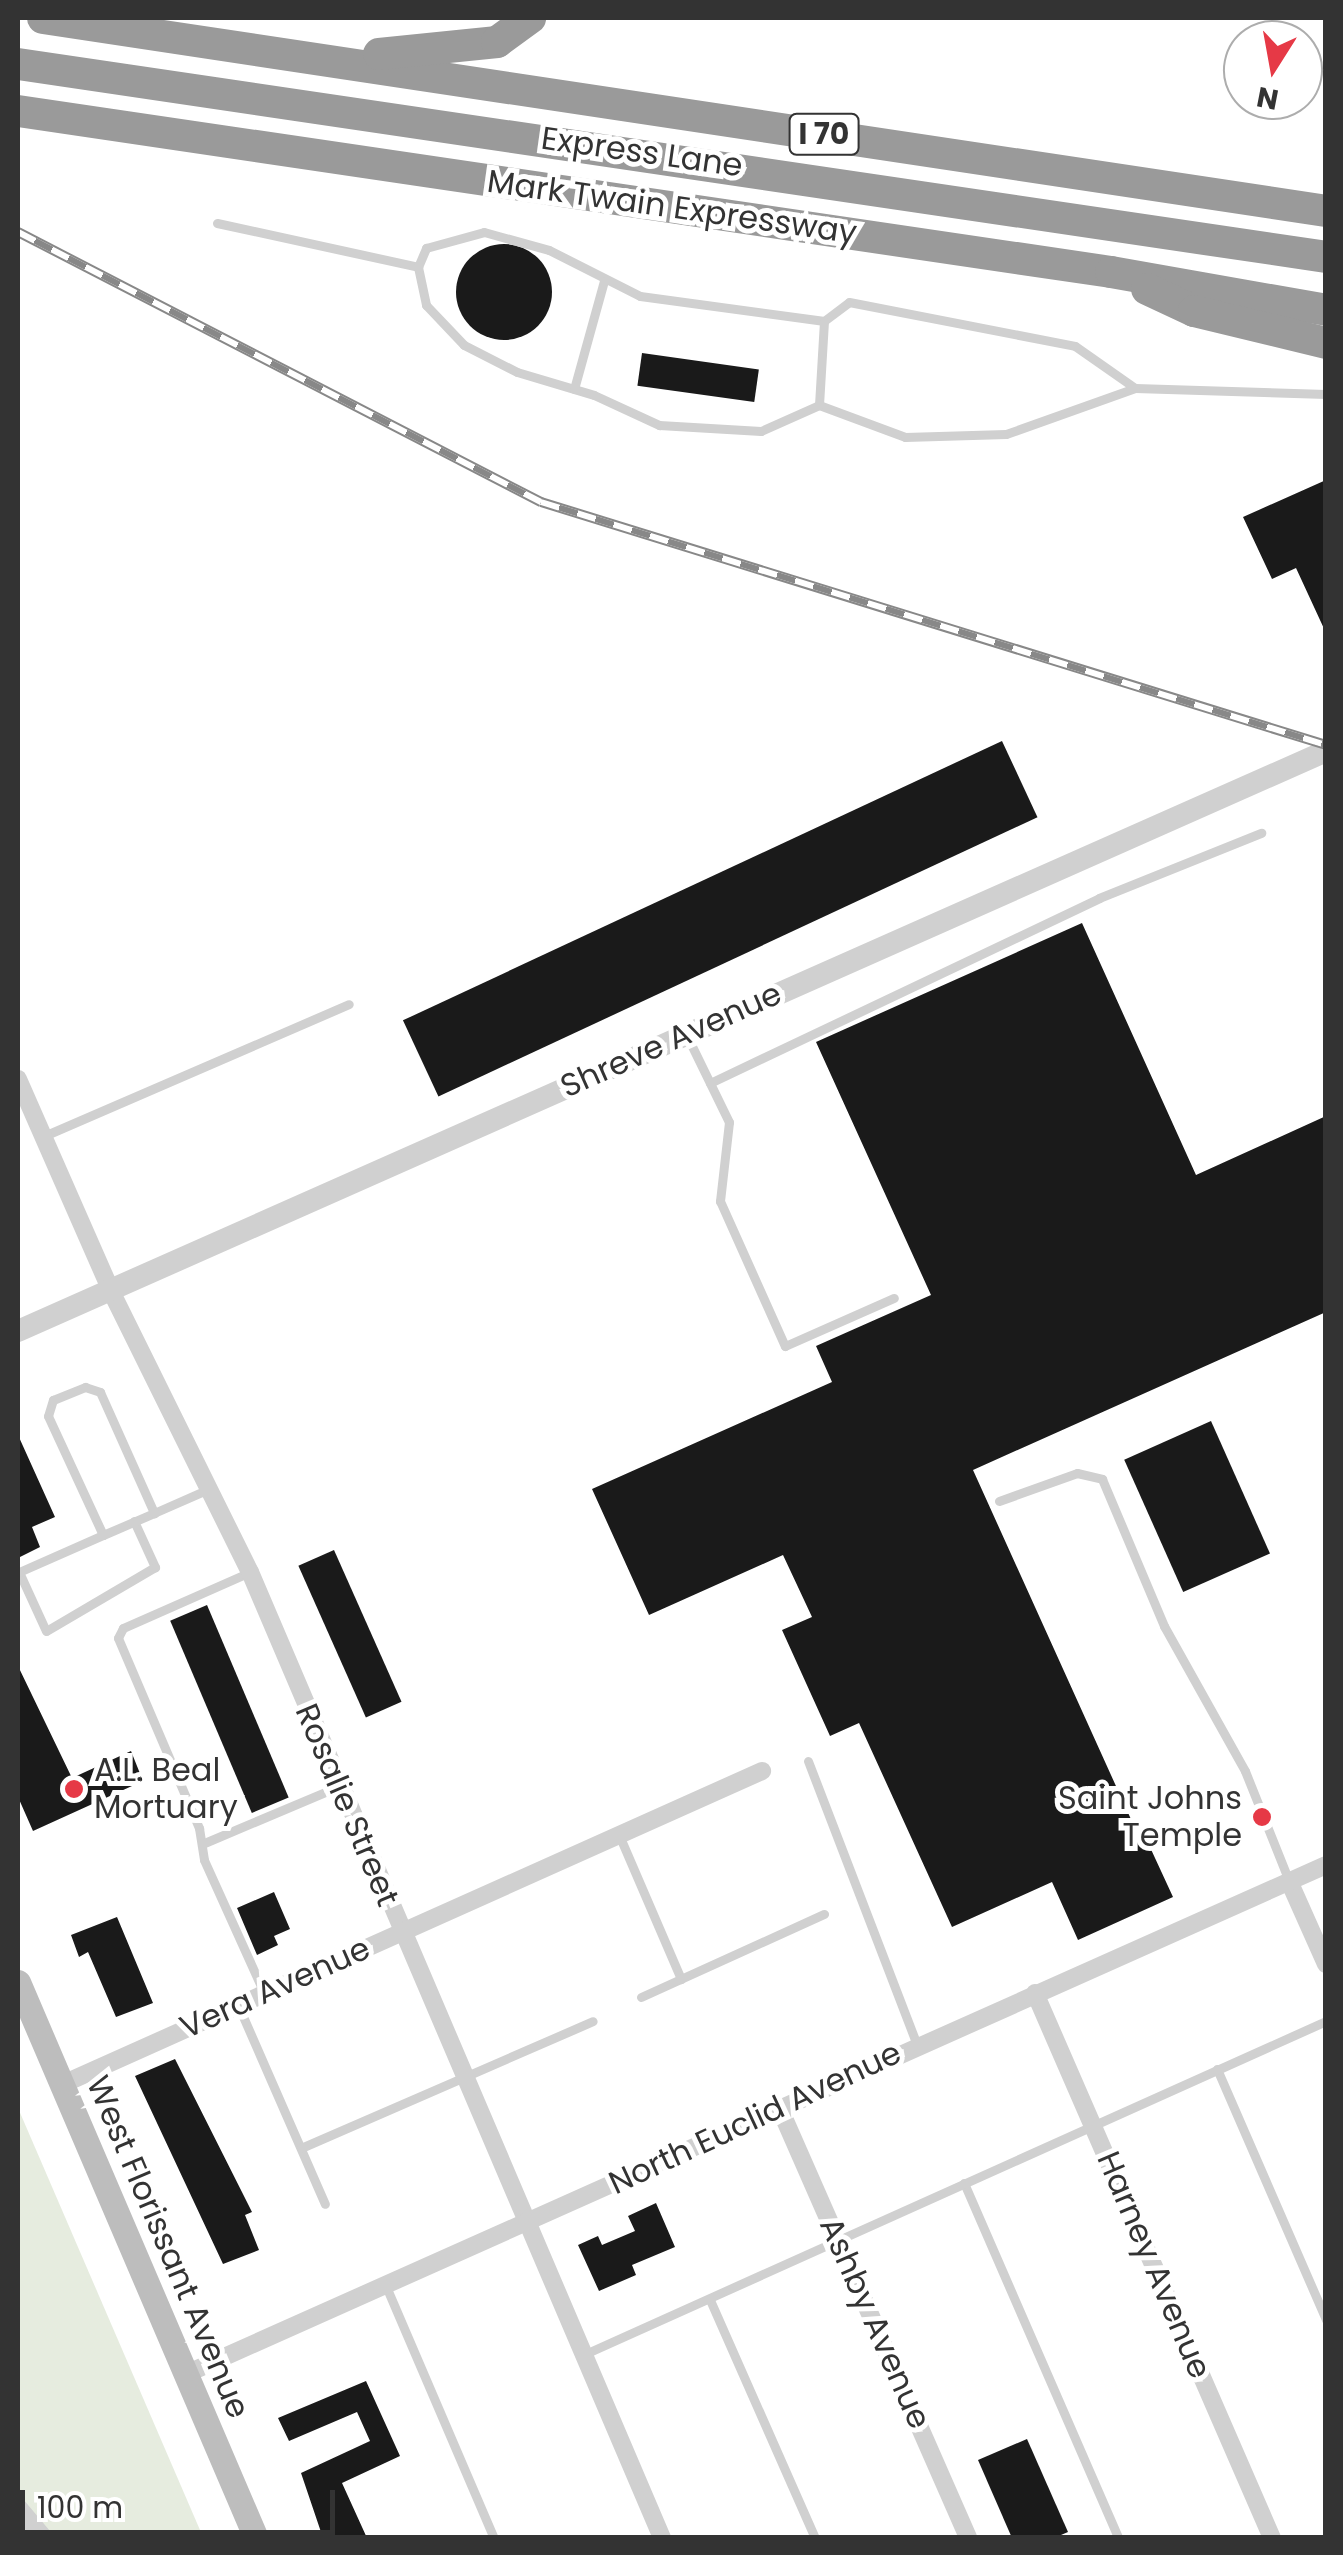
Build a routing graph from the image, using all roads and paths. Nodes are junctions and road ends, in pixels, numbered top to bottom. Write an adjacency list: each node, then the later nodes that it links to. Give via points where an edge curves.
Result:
1 (44, 18): 3 (highway, I 70)
2 (530, 18): 3 (highway, via 497,42)
3 (322, 58): 6 (highway, I 70)
4 (18, 64): 8 (highway, Express Lane)
5 (18, 112): 10 (highway, Mark Twain Expressway)
6 (1326, 211)
7 (217, 223): 9 (lane)
8 (1326, 257)
9 (418, 267): 11 (lane, via 426,248 484,232 549,250); 16 (lane, via 426,305 464,345 517,372)
10 (1112, 272): 12 (highway, Mark Twain Expressway); 14 (highway, via 1194,310)
11 (604, 281): 13 (lane, via 640,296); 16 (lane)
12 (1326, 310)
13 (824, 321): 15 (lane, via 849,302 1074,346); 18 (lane)
14 (1326, 343)
15 (1135, 388): 17 (lane); 18 (lane, via 1006,434 905,437)
16 (574, 389): 18 (lane, via 659,425 761,431)
17 (1326, 394)
18 (819, 405)
19 (1326, 751): 22 (street, Shreve Avenue)
20 (1262, 834): 24 (lane, via 1099,898)
21 (349, 1004): 25 (lane)
22 (686, 1034): 24 (lane); 26 (street, Shreve Avenue)
23 (18, 1080): 25 (street, Rosalie Street)
24 (710, 1083): 27 (lane, via 729,1122 720,1201 785,1346)
25 (42, 1136): 26 (street, Rosalie Street)
26 (110, 1289): 28 (street, Shreve Avenue); 29 (street, Rosalie Street)
27 (894, 1298)
28 (18, 1331)
29 (209, 1489): 31 (lane); 34 (street, Rosalie Street)
30 (999, 1501): 41 (lane, via 1076,1473 1102,1480 1164,1626 1245,1770)
31 (154, 1513): 32 (lane); 33 (lane, via 100,1392 85,1387 53,1400 48,1416)
32 (134, 1521): 33 (lane); 33 (lane, via 155,1567 46,1631 20,1572)
33 (104, 1535)
34 (250, 1572): 37 (street, Rosalie Street); 39 (lane, via 123,1628 118,1638)
35 (808, 1761): 53 (lane)
36 (762, 1770): 38 (street, Vera Avenue)
37 (337, 1787): 39 (lane); 43 (street, Rosalie Street)
38 (618, 1832): 43 (street, Vera Avenue); 45 (lane)
39 (202, 1844): 47 (lane)
40 (1326, 1864): 41 (street, North Euclid Avenue)
41 (1289, 1881): 44 (street); 48 (street, North Euclid Avenue)
42 (824, 1914): 45 (lane)
43 (402, 1930): 47 (street, Vera Avenue); 55 (street, Rosalie Street)
44 (1326, 1964)
45 (681, 1979): 49 (lane)
46 (18, 1982): 56 (main road, West Florissant Avenue)
47 (264, 1993): 50 (street, Vera Avenue)
48 (1036, 1993): 53 (street, North Euclid Avenue); 58 (street, Harney Avenue)
49 (641, 1997)
50 (238, 2005): 56 (street, Vera Avenue); 59 (lane)
51 (593, 2021): 55 (lane)
52 (1326, 2021): 54 (lane)
53 (917, 2045): 57 (street, North Euclid Avenue)
54 (1217, 2068): 58 (lane); 66 (lane)
55 (464, 2078): 59 (lane); 62 (street, Rosalie Street)
56 (64, 2084): 68 (main road, West Florissant Avenue)
57 (780, 2109): 62 (street, North Euclid Avenue); 63 (street, Ashby Avenue)
58 (1092, 2124): 60 (lane); 77 (street, Harney Avenue)
59 (301, 2148): 61 (lane)
60 (964, 2184): 63 (lane); 76 (lane)
61 (326, 2204)
62 (526, 2223): 64 (street, North Euclid Avenue); 67 (street, Rosalie Street)
63 (840, 2241): 65 (lane); 75 (street, Ashby Avenue)
64 (385, 2284): 68 (street, North Euclid Avenue); 72 (lane)
65 (710, 2300): 67 (lane); 74 (lane)
66 (1326, 2320)
67 (583, 2355): 73 (street, Rosalie Street)
68 (186, 2374): 71 (main road, West Florissant Avenue)
69 (18, 2507): 70 (street)
70 (44, 2538)
71 (256, 2538)
72 (494, 2538)
73 (662, 2538)
74 (815, 2538)
75 (968, 2538)
76 (1118, 2538)
77 (1272, 2538)

